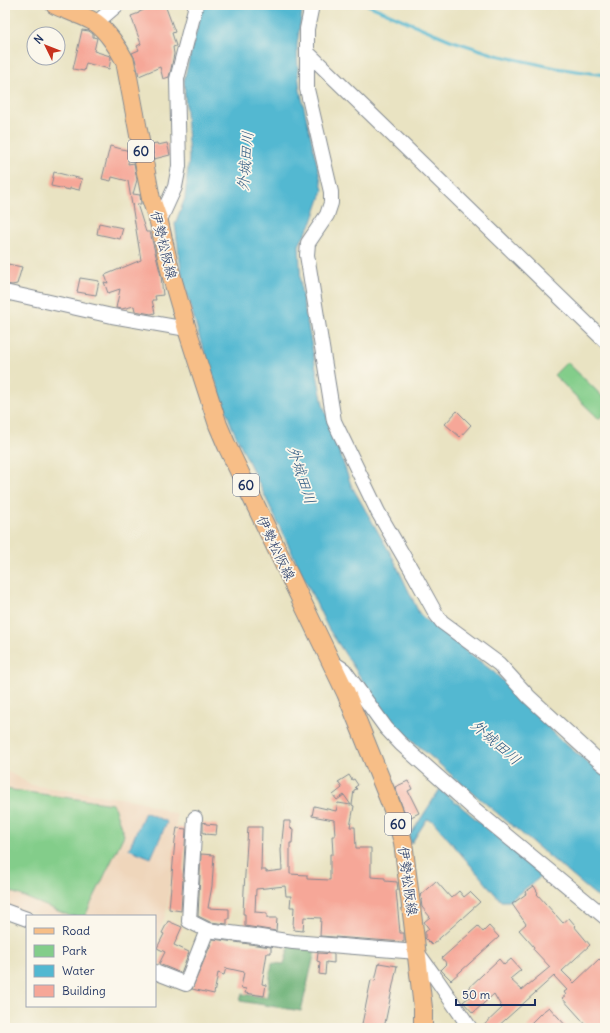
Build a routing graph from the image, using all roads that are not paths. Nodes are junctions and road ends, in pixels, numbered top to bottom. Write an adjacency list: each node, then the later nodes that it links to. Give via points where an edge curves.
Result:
1 (55, 5): 5 (main road, 伊勢松阪線 / 60)
2 (117, 5): 5 (street)
3 (196, 5): 7 (street, via 177,79 179,166 175,187)
4 (312, 5): 6 (street, via 307,29)
5 (96, 23): 7 (main road, 伊勢松阪線 / 60, via 121,52 125,61 151,199)
6 (307, 52): 10 (street); 12 (street, via 307,89 331,192 331,203 327,215 308,243 307,255 334,421 378,512 442,622 499,664 529,697)
7 (159, 222): 9 (main road, 伊勢松阪線 / 60)
8 (5, 292): 9 (street, via 112,316)
9 (186, 329): 11 (main road, 伊勢松阪線 / 60, via 227,446)
10 (605, 341)
11 (330, 661): 15 (street, via 344,670 386,728 401,744 473,808); 18 (main road, 伊勢松阪線 / 60, via 346,693 396,817 403,842)
12 (605, 766)
13 (195, 818): 17 (street, via 189,921)
14 (5, 911): 16 (street)
15 (605, 917)
16 (26, 919)
17 (207, 930): 18 (street, via 293,942); 19 (street, via 186,984)
18 (417, 952): 20 (main road, 伊勢松阪線 / 60); 21 (street)
19 (156, 972)
20 (423, 1028)
21 (470, 1028)

